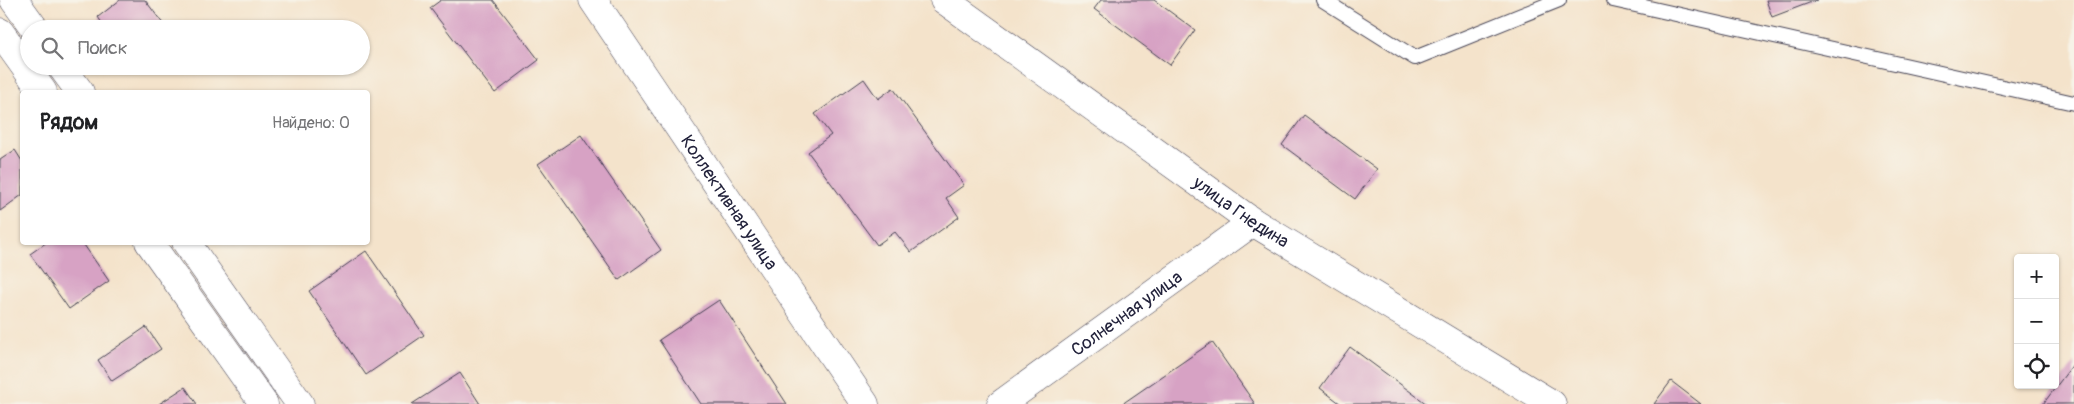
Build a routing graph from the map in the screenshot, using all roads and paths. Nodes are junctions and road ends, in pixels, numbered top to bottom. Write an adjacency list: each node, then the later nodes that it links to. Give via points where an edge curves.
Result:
1 (14, 0): 7 (street)
2 (593, 0): 20 (street, Коллективная улица)
3 (944, 0): 15 (street, улица Гнедина)
4 (1323, 0): 5 (lane, via 1415,58)
5 (1559, 0)
6 (1613, 0): 14 (lane)
7 (28, 20)
8 (0, 32): 9 (street)
9 (20, 60)
10 (31, 75): 12 (street)
11 (68, 75): 13 (street)
12 (42, 90)
13 (79, 90)
14 (2074, 103)
15 (1253, 222): 21 (street, Солнечная улица); 22 (street, улица Гнедина)
16 (151, 245): 18 (street)
17 (188, 245): 19 (street)
18 (264, 404)
19 (300, 404)
20 (865, 404)
21 (1001, 404)
22 (1552, 404)

